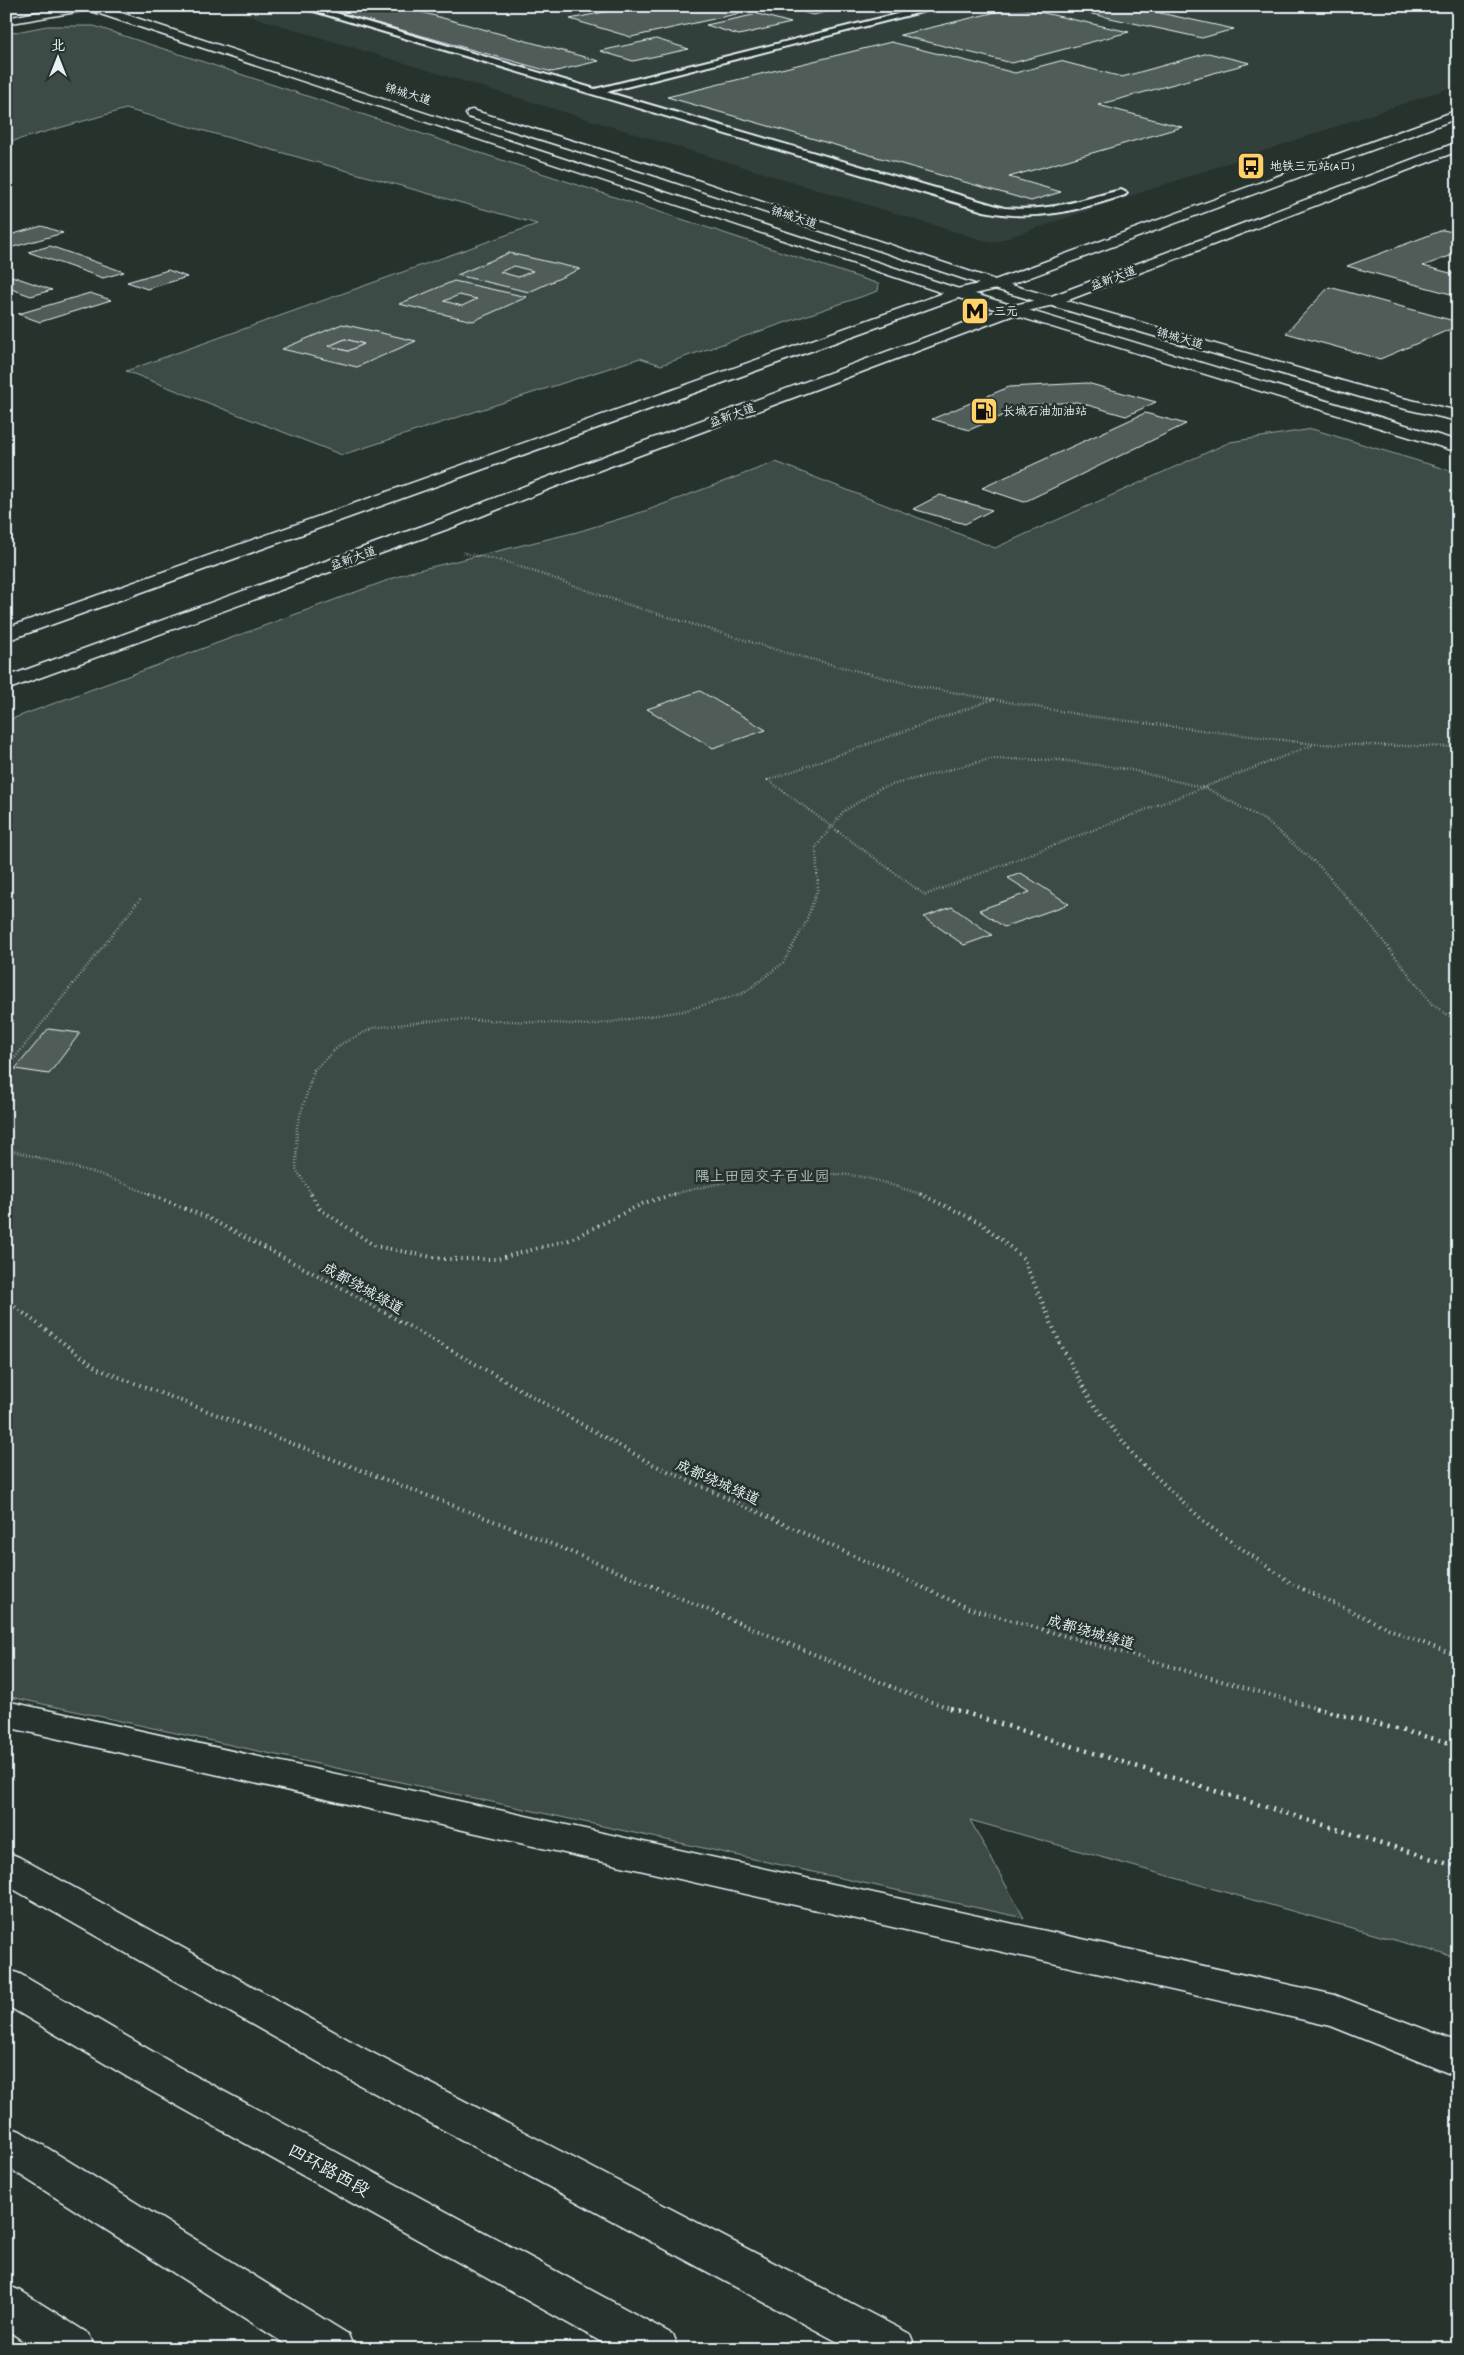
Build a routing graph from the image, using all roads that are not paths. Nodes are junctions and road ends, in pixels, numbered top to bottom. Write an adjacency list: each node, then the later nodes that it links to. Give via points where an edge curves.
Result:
1 (16, 6): 5 (main road)
2 (88, 6): 7 (main road, 锦城大道); 8 (main road)
3 (301, 6): 10 (lane)
4 (941, 6): 10 (lane)
5 (6, 8)
6 (140, 10): 7 (main road); 9 (main road)
7 (126, 19): 16 (main road, 锦城大道)
8 (6, 21)
9 (209, 31)
10 (595, 92): 14 (lane, via 988,209 1052,213)
11 (457, 109): 15 (main road, 锦城大道, via 653,170)
12 (1458, 114): 15 (main road)
13 (1458, 146): 17 (main road, 益新大道)
14 (1121, 193)
15 (996, 285): 16 (main road); 17 (main road, 锦城大道)
16 (957, 293): 18 (main road, 锦城大道); 21 (main road)
17 (1053, 301): 18 (main road, 益新大道); 19 (main road, 锦城大道, via 1390,400)
18 (1015, 310): 20 (main road, 锦城大道); 22 (main road, 益新大道, via 452,522)
19 (1458, 416)
20 (1458, 447)
21 (6, 635)
22 (6, 684)
23 (6, 1714): 26 (main road, via 1335,2011)
24 (6, 1867): 32 (main road, via 353,2062)
25 (6, 1985): 31 (main road, 四环路西段, via 164,2079)
26 (1458, 2060)
27 (6, 2144): 30 (main road)
28 (6, 2305): 29 (main road)
29 (73, 2349)
30 (332, 2349)
31 (656, 2349)
32 (894, 2349)

